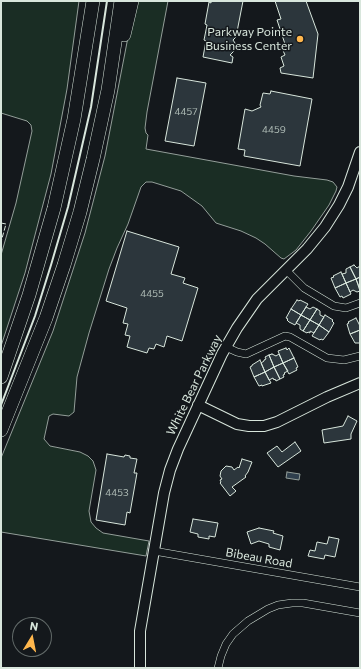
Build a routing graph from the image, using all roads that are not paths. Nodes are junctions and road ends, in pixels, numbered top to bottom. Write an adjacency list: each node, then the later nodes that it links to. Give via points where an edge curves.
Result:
1 (84, 1): 5 (highway)
2 (93, 1): 5 (highway)
3 (121, 1): 6 (highway)
4 (132, 1): 6 (highway)
5 (74, 119): 12 (highway, via 43,249)
6 (101, 124): 15 (highway, via 83,201 62,271)
7 (360, 152): 8 (street, White Bear Parkway, via 348,187 332,216 310,245)
8 (286, 270): 9 (street, via 302,286 334,306 346,308); 10 (street, White Bear Parkway, via 251,308)
9 (360, 303)
10 (226, 347): 11 (street, via 246,354 285,336 327,358 340,361); 14 (street, White Bear Parkway)
11 (360, 356)
12 (1, 377)
13 (360, 383): 14 (street, via 264,426 237,424)
14 (198, 405): 16 (street, White Bear Parkway, via 171,466)
15 (1, 430)
16 (154, 551): 17 (street, Bibeau Road); 19 (street, White Bear Parkway, via 140,631)
17 (360, 587)
18 (359, 613): 20 (street, via 303,602 268,609 233,634 223,650)
19 (140, 668)
20 (218, 668)

